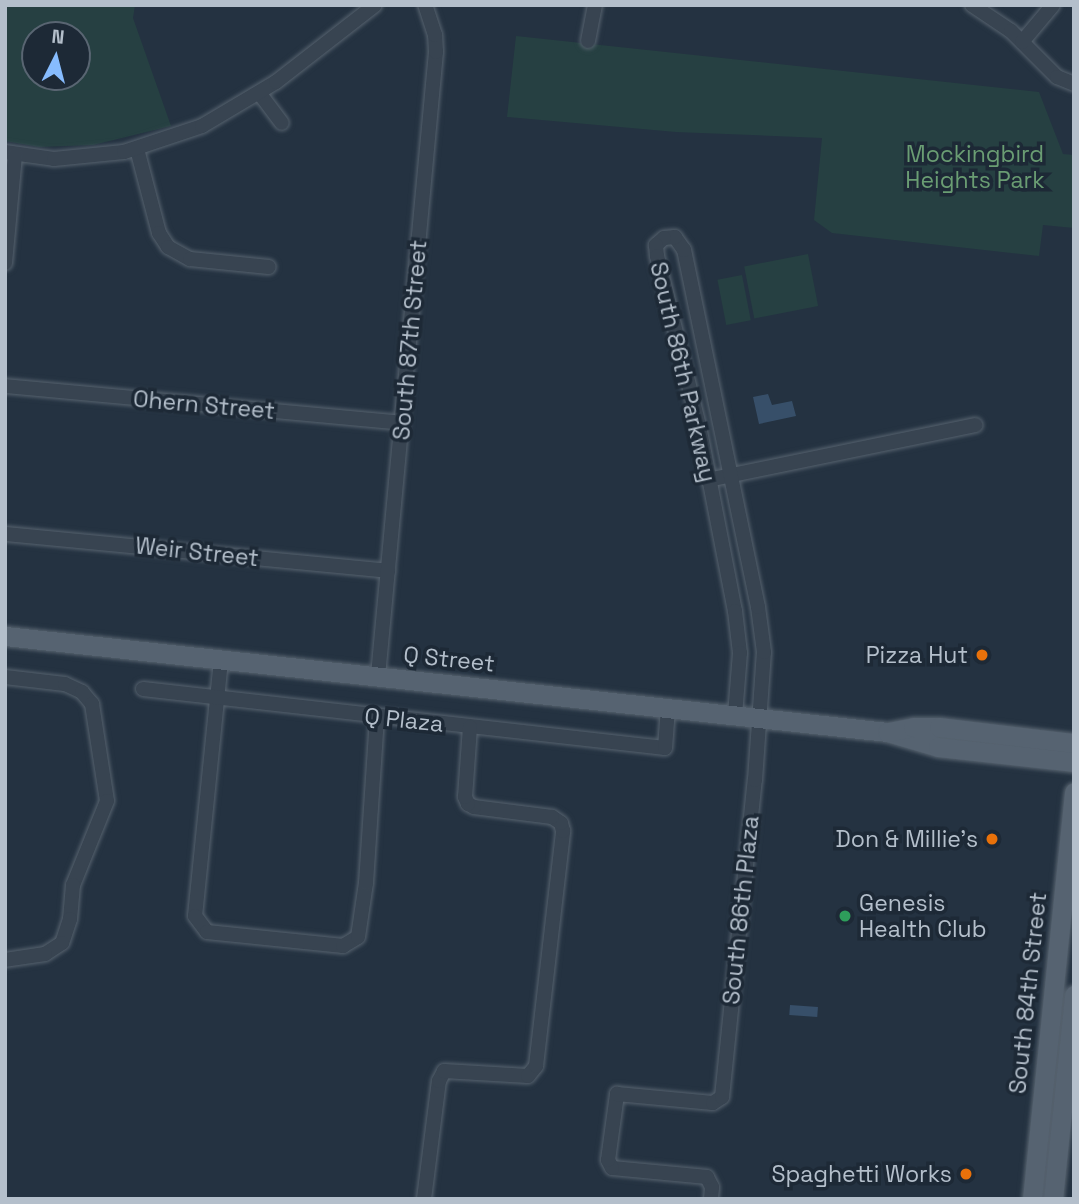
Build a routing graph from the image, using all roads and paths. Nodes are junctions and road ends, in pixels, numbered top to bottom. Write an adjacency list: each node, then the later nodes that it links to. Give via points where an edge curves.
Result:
1 (375, 5): 9 (street)
2 (425, 5): 19 (street, South 87th Street, via 436,52)
3 (595, 5): 6 (street)
4 (972, 5): 7 (street, via 1000,21)
5 (1052, 5): 7 (street)
6 (588, 41)
7 (1022, 42): 8 (street, via 1057,77)
8 (1074, 84)
9 (260, 94): 10 (street); 11 (street, via 202,126)
10 (282, 123)
11 (137, 149): 12 (street, via 54,159); 14 (street, via 159,233 168,247 190,259)
12 (10, 153): 13 (street)
13 (5, 263)
14 (269, 267)
15 (696, 303): 16 (street); 16 (street, South 86th Parkway, via 684,250 675,237 664,238 656,245); 18 (street, South 86th Parkway)
16 (671, 308): 21 (street, South 86th Parkway)
17 (5, 386): 19 (street, Ohern Street)
18 (720, 419): 21 (street); 22 (street, South 86th Parkway)
19 (402, 424): 25 (street, South 87th Street)
20 (975, 425): 22 (street)
21 (699, 426): 23 (street, South 86th Parkway)
22 (732, 477): 23 (street); 26 (street, South 86th Parkway)
23 (708, 480): 27 (street, South 86th Parkway)
24 (5, 534): 25 (street, Weir Street)
25 (388, 571): 32 (street, South 87th Street)
26 (754, 586): 27 (street); 31 (street, South 86th Parkway, via 764,652)
27 (731, 591): 30 (street, South 86th Parkway)
28 (5, 636): 29 (main road, Q Street)
29 (221, 660): 32 (main road, Q Street); 35 (street)
30 (739, 668): 31 (street); 37 (street, South 86th Parkway)
31 (762, 670): 39 (street, South 86th Parkway)
32 (378, 676): 36 (main road, Q Street)
33 (5, 677): 45 (street, via 65,684 82,692 92,704 107,800 73,885 71,919 62,943 45,954)
34 (143, 689): 35 (street, Q Plaza)
35 (217, 698): 38 (street, Q Plaza); 38 (street, via 195,916 207,932 342,946 353,943 361,931)
36 (668, 708): 37 (main road, Q Street); 40 (street, Q Plaza, via 665,748)
37 (735, 715): 39 (main road, Q Street)
38 (377, 717): 40 (street, Q Plaza)
39 (760, 718): 41 (main road, Q Street); 48 (street, South 86th Plaza, via 719,1102 617,1094 609,1167 711,1180)
40 (470, 727): 47 (street, via 468,804 552,817 563,831 536,1066 532,1073 520,1076 444,1071)
41 (887, 732): 42 (main road, Q Street, via 939,727); 43 (main road, Q Street, via 938,747)
42 (1074, 743)
43 (1074, 762)
44 (1074, 792): 49 (main road, South 84th Street)
45 (5, 960)
46 (1074, 995): 50 (main road, South 84th Street)
47 (424, 1199)
48 (711, 1199)
49 (1031, 1199)
50 (1053, 1199)

